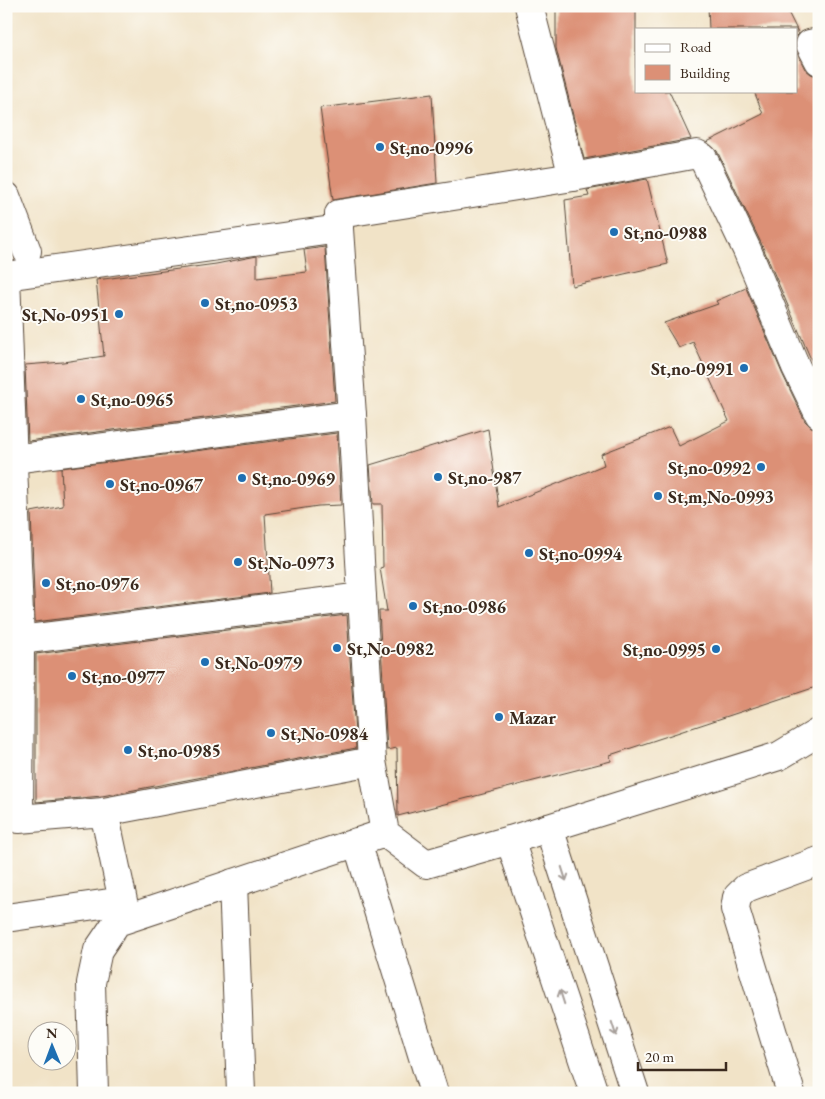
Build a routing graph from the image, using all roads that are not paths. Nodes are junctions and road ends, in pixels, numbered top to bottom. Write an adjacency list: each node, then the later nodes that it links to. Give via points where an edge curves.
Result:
1 (529, 6): 4 (street)
2 (819, 42): 3 (street, via 810,44)
3 (819, 61)
4 (573, 177): 6 (street, via 339,214); 9 (street, via 697,154 702,158 747,250)
5 (6, 196): 7 (street)
6 (339, 229): 8 (street); 10 (street)
7 (27, 251)
8 (6, 276): 11 (street)
9 (819, 414)
10 (352, 415): 11 (street); 12 (street)
11 (11, 463): 13 (street)
12 (362, 597): 13 (street); 15 (street)
13 (16, 647): 17 (street)
14 (819, 732): 18 (street, via 778,756)
15 (372, 761): 16 (street); 19 (street)
16 (104, 812): 17 (street); 24 (street, via 123,901)
17 (13, 819)
18 (549, 828): 20 (street); 31 (street, one-way to 31)
19 (386, 833): 20 (street, via 426,864); 21 (street)
20 (510, 840): 30 (street, one-way to 20)
21 (358, 842): 23 (street); 29 (street)
22 (819, 861): 32 (street, via 746,888 737,897 735,909)
23 (233, 884): 25 (street); 26 (street, via 117,922 98,950 90,983)
24 (6, 918)
25 (240, 1058): 27 (street); 28 (street)
26 (94, 1093)
27 (241, 1093)
28 (252, 1093)
29 (434, 1093)
30 (594, 1093)
31 (635, 1093)
32 (791, 1093)

